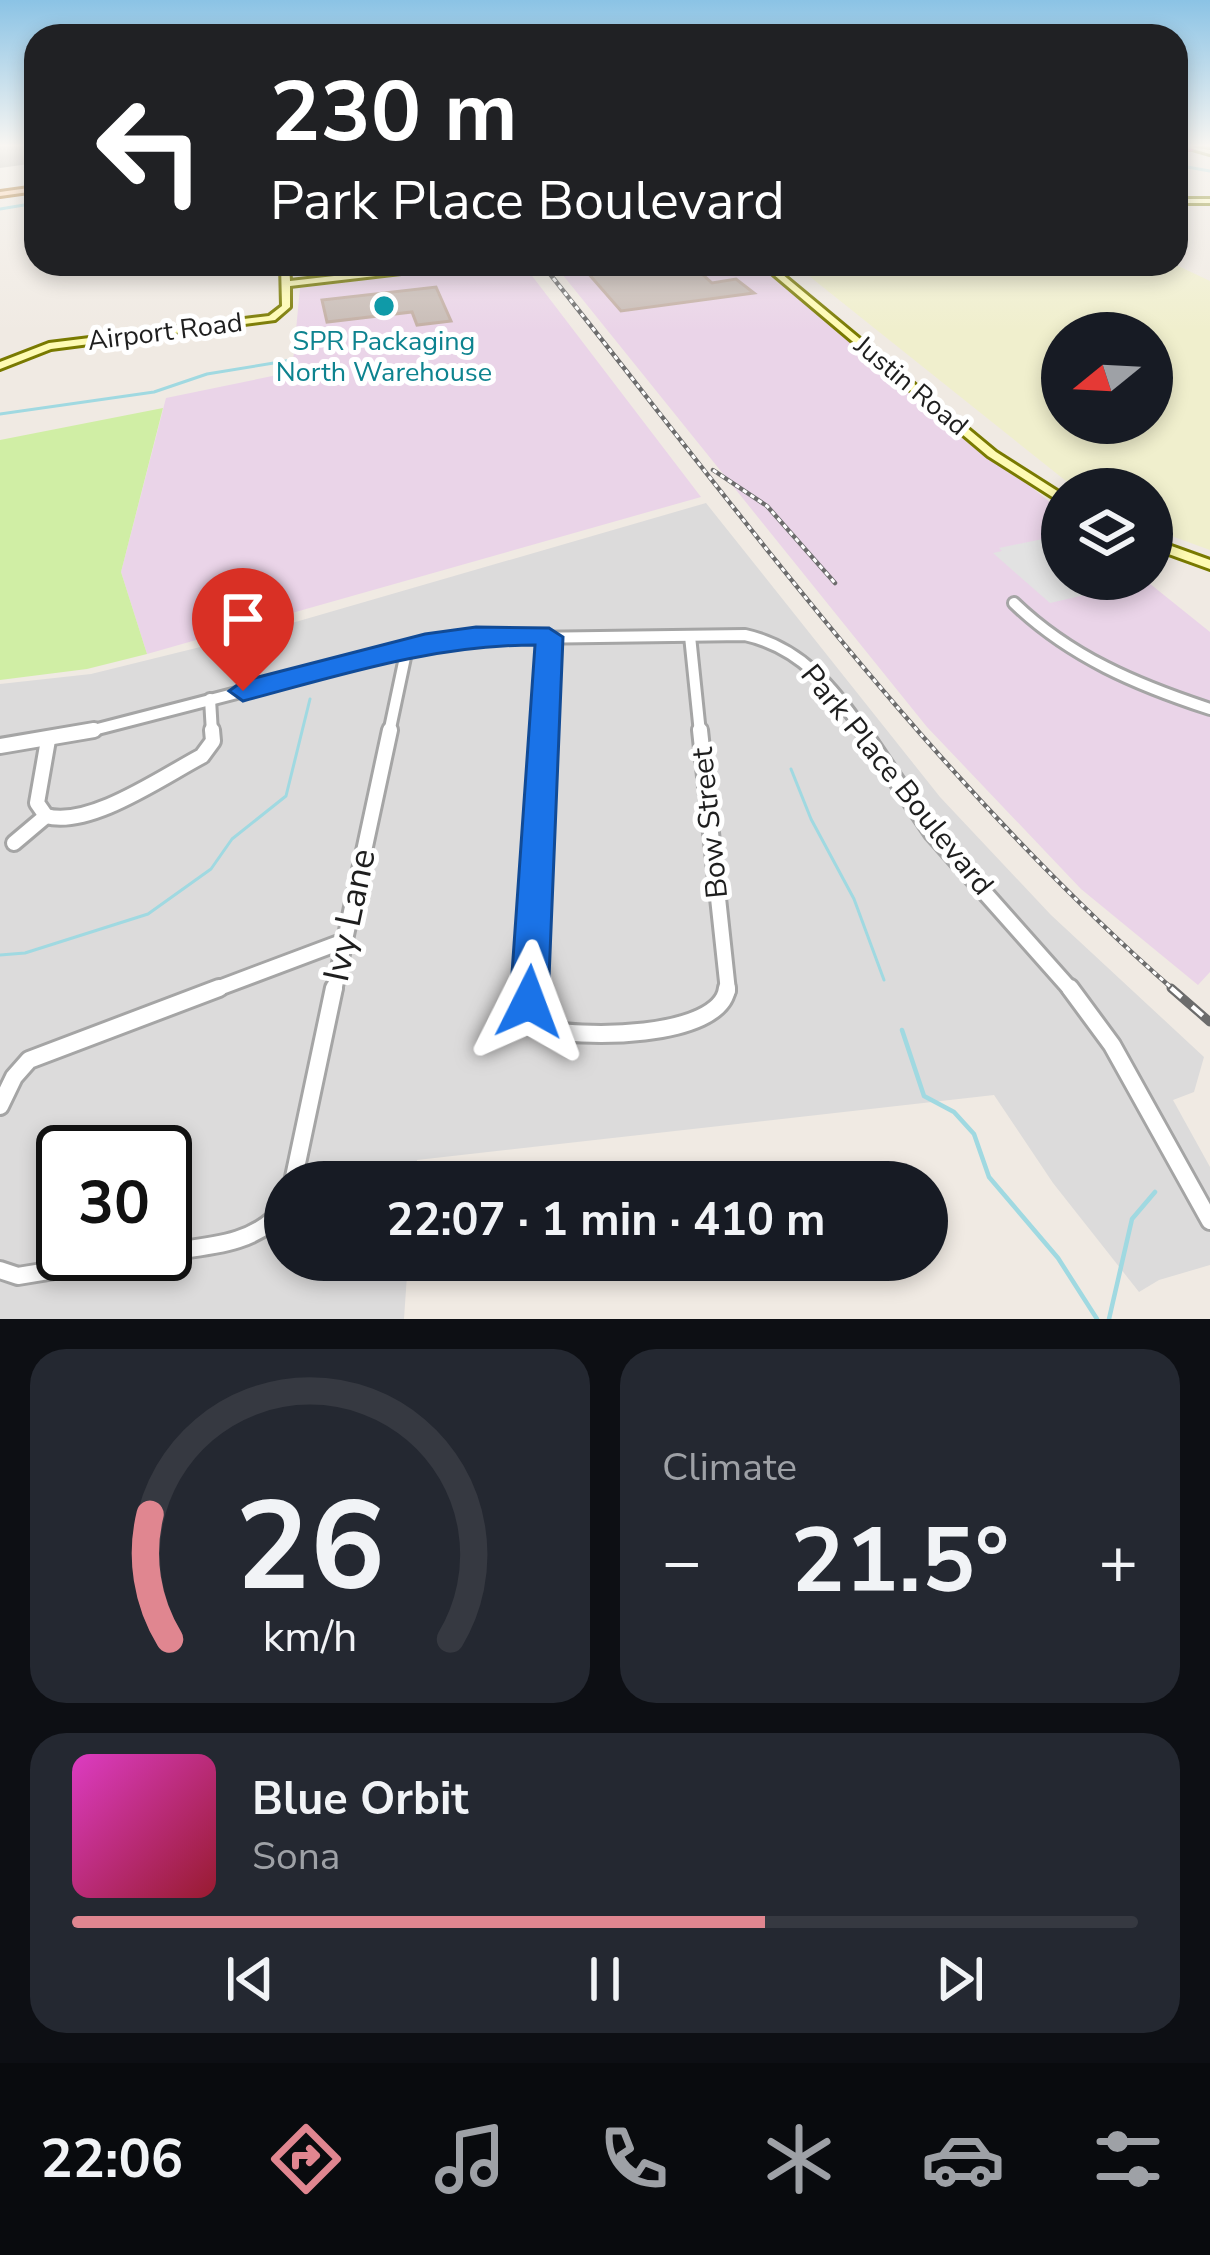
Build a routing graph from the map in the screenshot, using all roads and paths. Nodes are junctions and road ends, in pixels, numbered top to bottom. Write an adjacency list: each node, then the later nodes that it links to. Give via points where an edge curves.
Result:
1 (287, 276): 4 (street)
2 (357, 276): 4 (street)
3 (779, 276): 6 (street, Justin Road)
4 (287, 284): 5 (street, Airport Road, via 285,311 272,318 49,346)
5 (0, 366)
6 (1041, 486)
7 (1173, 550): 8 (street)
8 (1210, 565)
9 (1014, 603): 14 (street, via 1105,670)
10 (690, 636): 11 (street, Park Place Boulevard); 11 (street, Bow Street, via 728,984 721,1009 695,1022 559,1036 537,1027 529,1002); 22 (street, Park Place Boulevard, via 769,640 831,689 906,799 1079,998)
11 (549, 637): 12 (street, Park Place Boulevard, via 476,636)
12 (407, 648): 13 (street, Park Place Boulevard); 19 (street, Ivy Lane)
13 (210, 699): 15 (street, Park Place Boulevard); 17 (street, via 213,741 202,756 88,815)
14 (1210, 709)
15 (48, 740): 16 (street, Park Place Boulevard); 17 (street, via 37,803)
16 (0, 746)
17 (46, 816): 18 (street)
18 (14, 843)
19 (344, 941): 20 (street, via 28,1060); 21 (street, Ivy Lane)
20 (0, 1106)
21 (297, 1161)
22 (1210, 1221)
23 (264, 1229): 24 (street)
24 (192, 1248)
25 (0, 1270): 26 (street)
26 (36, 1273)

